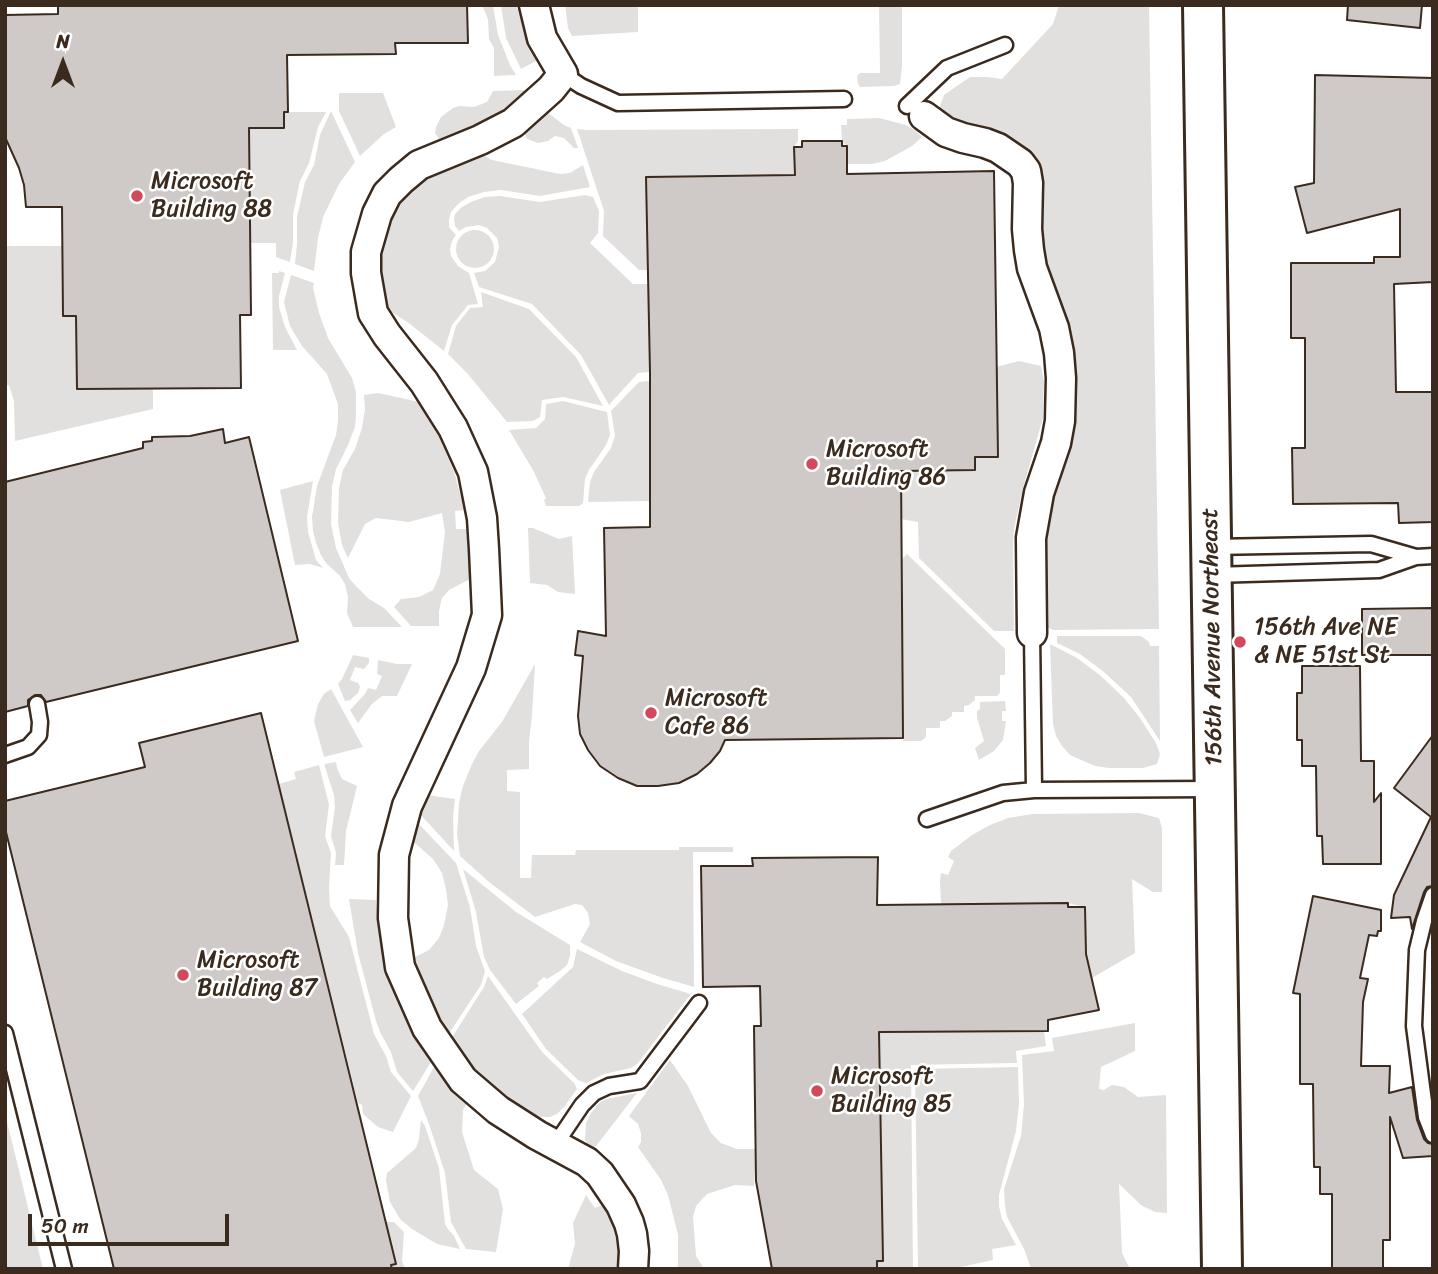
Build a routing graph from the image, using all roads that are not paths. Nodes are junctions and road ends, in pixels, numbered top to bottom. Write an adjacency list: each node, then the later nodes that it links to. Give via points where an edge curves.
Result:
1 (534, 5): 4 (street, via 542,38)
2 (1202, 5): 9 (main road, 156th Avenue Northeast)
3 (1005, 45): 6 (lane, via 947,68)
4 (563, 74): 5 (lane, via 618,103); 20 (street, via 513,123 419,165 401,180 377,214 366,252 373,313 453,428 473,472 484,549 487,615 471,668 407,806 394,855 393,918 400,967 427,1028 463,1080 498,1110)
5 (844, 99)
6 (915, 111): 10 (street, via 946,132 998,148 1026,171 1032,268 1054,328 1061,378 1056,443 1039,493 1031,538)
7 (1416, 556): 8 (lane); 9 (lane, via 1371,544); 9 (lane, via 1379,570)
8 (1433, 556)
9 (1211, 561): 13 (main road, 156th Avenue Northeast)
10 (1032, 634): 14 (lane)
11 (37, 704): 12 (lane, via 39,735 28,747)
12 (5, 755)
13 (1215, 789): 14 (lane); 23 (main road, 156th Avenue Northeast)
14 (1034, 790): 15 (lane, via 1003,793)
15 (927, 819)
16 (1433, 895): 19 (lane, via 1417,950 1414,1026 1426,1117)
17 (699, 1003): 20 (lane, via 640,1081 594,1093)
18 (5, 1033): 21 (lane)
19 (1433, 1135)
20 (555, 1145): 22 (street, via 587,1162 611,1188 632,1234)
21 (64, 1269)
22 (632, 1269)
23 (1222, 1269)

